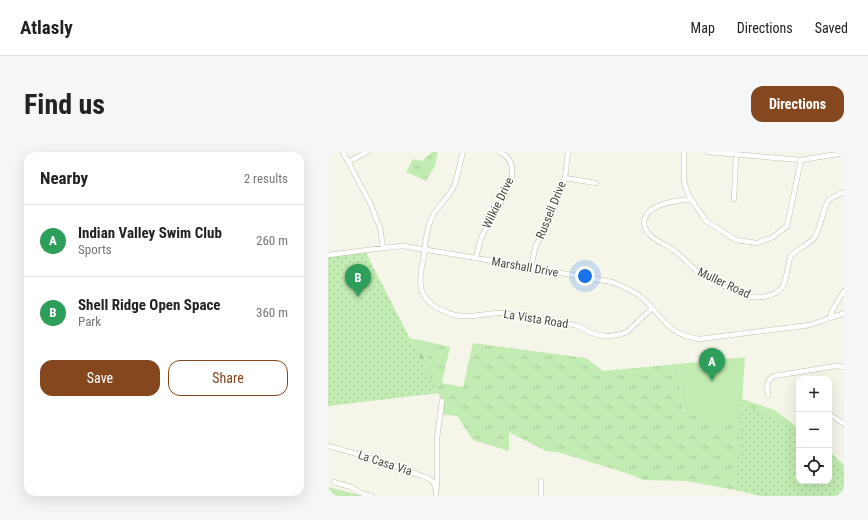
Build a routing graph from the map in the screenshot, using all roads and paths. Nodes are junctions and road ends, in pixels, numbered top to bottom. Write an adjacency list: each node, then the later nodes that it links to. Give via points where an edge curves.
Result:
1 (343, 152): 12 (street)
2 (367, 152): 12 (street)
3 (463, 152): 19 (street, La Vista Road, via 455,185 432,216)
4 (499, 152): 21 (street, Wilkie Drive, via 510,161 513,176 482,236)
5 (568, 152): 13 (street, Russell Drive)
6 (684, 152): 16 (street, via 684,181)
7 (708, 152): 10 (street)
8 (844, 153): 9 (street)
9 (828, 154): 11 (street)
10 (736, 155): 11 (street); 17 (street)
11 (801, 160): 16 (street, via 788,226 773,237 757,243 736,240 706,221)
12 (348, 162): 18 (street, via 371,205 380,228)
13 (565, 178): 14 (street); 22 (street, Russell Drive, via 555,207 535,248)
14 (596, 183)
15 (844, 192): 16 (street, Muller Road, via 830,199 813,239 790,258 781,290 760,298 746,296 701,274 676,251 651,237 644,226 644,220 652,209)
16 (691, 199)
17 (734, 199)
18 (383, 248): 19 (street, Marshall Drive, via 402,246); 20 (street, Marshall Drive)
19 (424, 249): 21 (street, Marshall Drive); 24 (street, La Vista Road, via 421,283 424,296 436,307 455,315 468,317 501,313 577,326 610,337 627,332)
20 (328, 255)
21 (476, 258): 22 (street, Marshall Drive)
22 (531, 268): 24 (street, Marshall Drive, via 612,282 638,295)
23 (844, 290): 26 (street)
24 (652, 308): 26 (street, Marshall Drive, via 675,331 699,339 803,326)
25 (844, 313): 26 (street, Marshall Drive)
26 (830, 318)
27 (844, 367): 28 (street, via 836,366 774,376 768,383)
28 (768, 394)
29 (442, 401): 35 (street, via 437,438)
30 (832, 416): 31 (street)
31 (844, 424)
32 (328, 446): 35 (street, La Casa Via, via 406,469 430,479)
33 (541, 481): 38 (street)
34 (334, 482): 36 (street)
35 (437, 490): 37 (street)
36 (371, 496)
37 (436, 496)
38 (541, 496)

